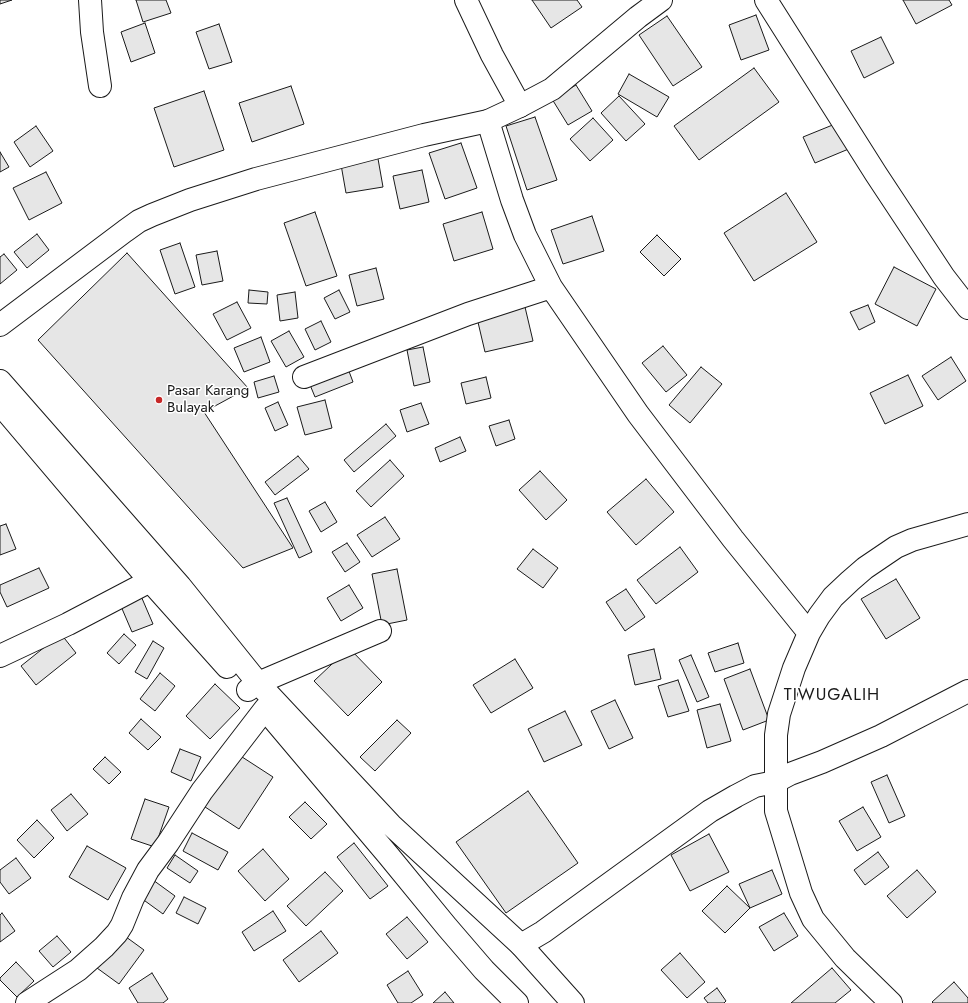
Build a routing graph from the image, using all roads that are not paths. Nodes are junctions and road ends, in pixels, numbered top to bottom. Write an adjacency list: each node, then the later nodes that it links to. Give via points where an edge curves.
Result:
1 (90, 0): 5 (main road)
2 (466, 0): 6 (main road)
3 (661, 0): 6 (main road, via 552,89)
4 (766, 0): 9 (main road, via 889,194)
5 (100, 86)
6 (520, 106): 7 (main road)
7 (488, 121): 8 (main road, via 512,200 525,234); 10 (main road, via 256,179 152,215 125,231)
8 (551, 287): 11 (main road, via 468,314); 17 (main road, via 638,414)
9 (968, 308)
10 (0, 325)
11 (304, 377)
12 (0, 381): 19 (main road, via 180,586)
13 (0, 404): 15 (main road)
14 (968, 524): 17 (main road, via 912,540 891,550 833,597)
15 (150, 581): 18 (main road); 19 (main road)
16 (380, 631): 19 (main road)
17 (809, 633): 22 (main road, via 779,714)
18 (0, 656)
19 (253, 687): 21 (main road); 23 (main road, via 391,825)
20 (968, 691): 22 (main road, via 881,736)
21 (265, 709): 24 (main road, via 202,791 148,870 117,932 78,970); 25 (main road, via 447,927)
22 (775, 782): 23 (main road, via 755,786 710,811 543,932); 27 (main road, via 776,811 801,893 813,919 845,958)
23 (521, 945): 26 (main road)
24 (26, 1003)
25 (517, 1003)
26 (573, 1003)
27 (891, 1003)

